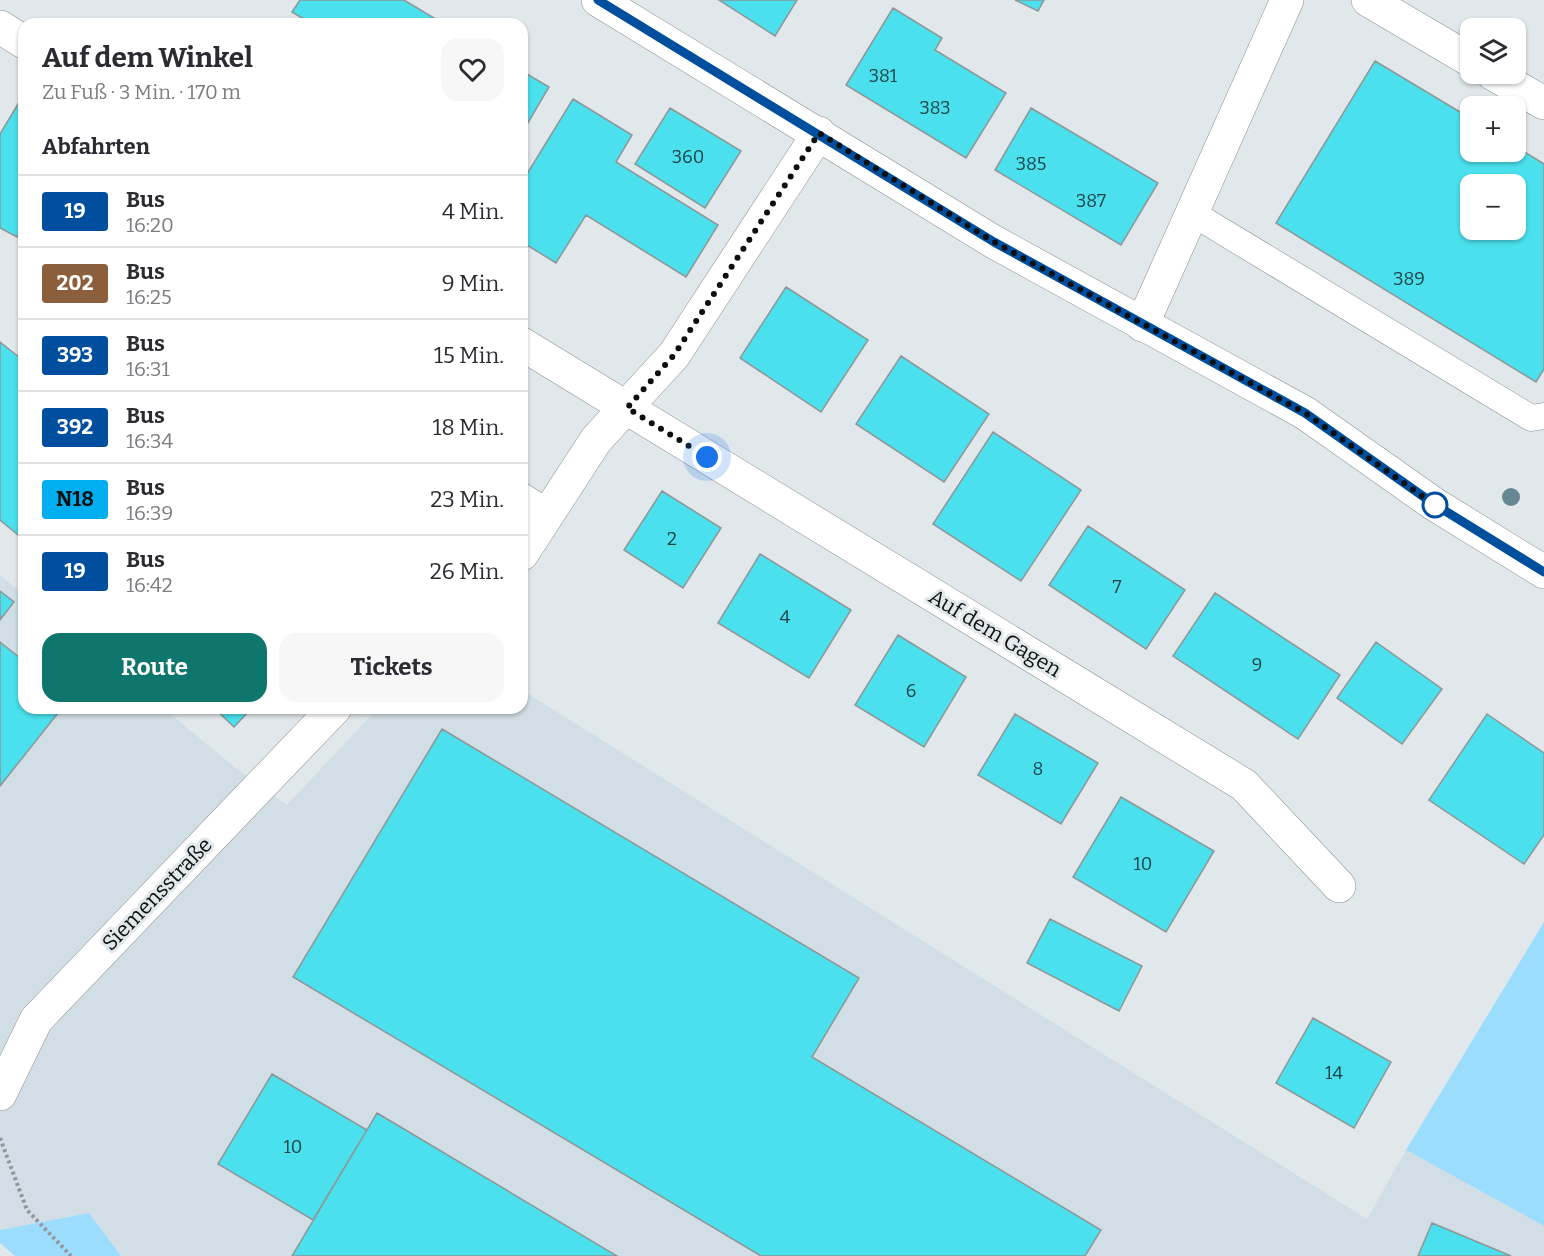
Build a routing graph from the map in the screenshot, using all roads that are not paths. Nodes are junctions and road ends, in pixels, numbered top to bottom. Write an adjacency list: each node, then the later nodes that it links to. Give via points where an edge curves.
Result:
1 (598, 0): 9 (street)
2 (1287, 0): 10 (street)
3 (1368, 0): 6 (street)
4 (0, 27): 5 (street)
5 (18, 38)
6 (1460, 54)
7 (1511, 84): 8 (street)
8 (1544, 103)
9 (819, 133): 11 (street, via 994,242); 13 (street, via 674,355)
10 (1192, 213): 11 (street); 14 (lane, via 1531,418)
11 (1142, 325): 17 (street, via 1305,413 1434,504)
12 (528, 348): 13 (street, Auf dem Gagen)
13 (627, 408): 15 (street); 19 (street, Auf dem Gagen, via 1244,785)
14 (1544, 416)
15 (536, 504): 16 (street)
16 (528, 533)
17 (1544, 572)
18 (329, 714): 20 (street, Siemensstraße)
19 (1339, 886)
20 (11, 1050): 21 (street, Siemensstraße)
21 (0, 1094)

